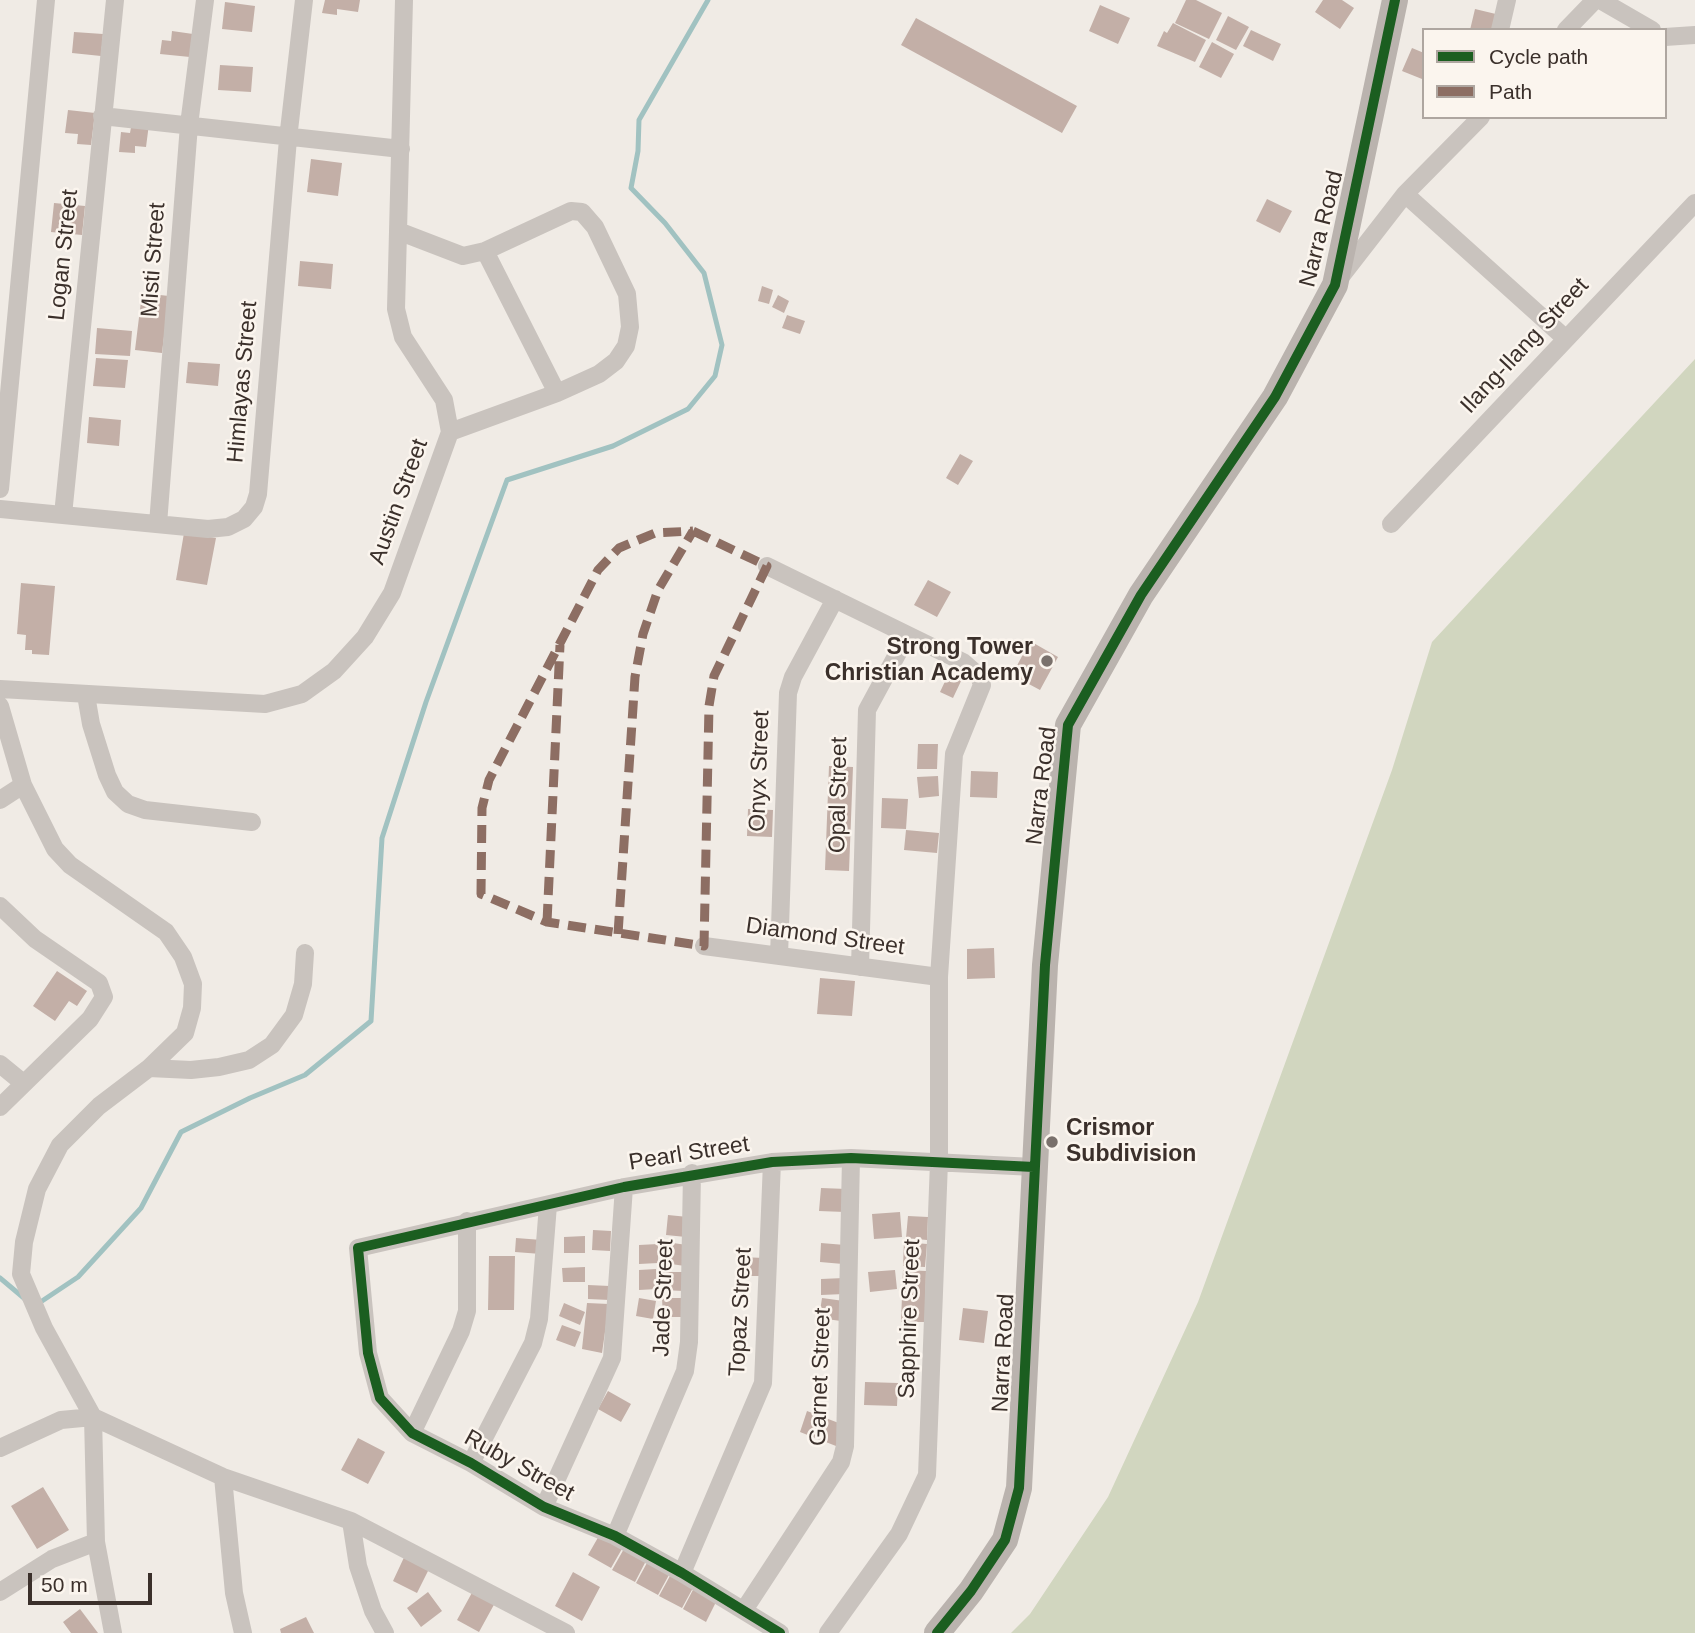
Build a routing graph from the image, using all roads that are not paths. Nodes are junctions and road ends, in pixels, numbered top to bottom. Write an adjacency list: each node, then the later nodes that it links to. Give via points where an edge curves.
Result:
1 (46, 0): 27 (street)
2 (115, 0): 14 (street, Logan Street)
3 (205, 0): 16 (street, Misti Street)
4 (304, 0): 17 (street, Himlayas Street)
5 (404, 0): 18 (street, Austin Street)
6 (1395, 0): 23 (street, Narra Road)
7 (1507, 0): 9 (street)
8 (1597, 0): 10 (street); 11 (street)
9 (1500, 28)
10 (1568, 28)
11 (1648, 28)
12 (1695, 34): 13 (street)
13 (1667, 37)
14 (102, 116): 16 (street); 29 (street, Logan Street)
15 (1479, 119): 19 (street)
16 (189, 125): 17 (street); 30 (street, Misti Street)
17 (288, 139): 18 (street); 30 (street, Himlayas Street, via 254,507 228,527)
18 (401, 149): 21 (street, Austin Street)
19 (1405, 194): 23 (street); 24 (street)
20 (1695, 203): 24 (street, Ilang-Ilang Street)
21 (398, 231): 22 (street, via 452,254); 26 (street, Austin Street, via 399,327 444,400)
22 (485, 251): 25 (street); 25 (street, via 571,211 582,212 595,227 627,294 631,310 626,346 599,374)
23 (1335, 285): 54 (street, Narra Road, via 1275,397 1141,595 1068,725 1045,965)
24 (1565, 338): 31 (street, Ilang-Ilang Street)
25 (557, 393): 26 (street)
26 (450, 432): 36 (street, Austin Street, via 392,593 365,637 334,671 302,694 265,704)
27 (0, 489)
28 (0, 509): 29 (street, Himlayas Street)
29 (63, 515): 30 (street, Himlayas Street)
30 (158, 524)
31 (1391, 524)
32 (767, 566): 33 (street)
33 (835, 599): 34 (street); 44 (street, Onyx Street, via 788,693)
34 (907, 636): 45 (street, Opal Street, via 867,710); 46 (street, Sapphire Street, via 971,667 982,685 954,754)
35 (0, 689): 36 (street, Austin Street)
36 (86, 695): 40 (street, via 107,775 128,804)
37 (0, 706): 38 (street)
38 (23, 785): 39 (street); 48 (street, via 55,849 166,932 183,957 193,984 185,1033)
39 (0, 800)
40 (252, 822)
41 (0, 906): 49 (street, via 35,939 99,983 104,997 90,1019)
42 (704, 946): 44 (street, Diamond Street)
43 (305, 953): 48 (street, via 294,1015 272,1045 249,1060 219,1067)
44 (779, 956): 45 (street, Diamond Street)
45 (860, 967): 46 (street, Diamond Street)
46 (939, 977): 53 (street, Sapphire Street)
47 (0, 1064): 49 (street)
48 (149, 1068): 60 (street, via 99,1106 60,1145 37,1189 24,1242 21,1274 44,1328)
49 (22, 1082): 50 (street)
50 (0, 1107)
51 (851, 1158): 52 (street, Pearl Street); 53 (street, Pearl Street); 71 (street, Garnet Street, via 845,1446 841,1462)
52 (772, 1162): 55 (street, Pearl Street); 69 (street, Topaz Street, via 764,1383)
53 (939, 1162): 54 (street, Pearl Street); 77 (street, Sapphire Street, via 927,1475 899,1534)
54 (1034, 1167): 78 (street, Narra Road, via 1019,1488 1005,1540)
55 (692, 1173): 56 (street, Pearl Street); 67 (street, Jade Street, via 685,1371)
56 (624, 1186): 57 (street, Pearl Street); 65 (street, via 612,1358)
57 (548, 1205): 58 (street, Pearl Street); 63 (street, via 533,1343)
58 (467, 1221): 59 (street, Pearl Street); 61 (street, via 467,1311)
59 (358, 1248): 61 (street, Ruby Street, via 368,1353 380,1398)
60 (93, 1417): 62 (street, via 61,1420); 64 (street); 68 (street)
61 (412, 1433): 63 (street, Ruby Street)
62 (0, 1448)
63 (471, 1462): 65 (street, Ruby Street)
64 (223, 1477): 66 (street); 73 (street, via 228,1544)
65 (544, 1507): 67 (street, Ruby Street)
66 (352, 1521): 74 (street, via 358,1566); 75 (street)
67 (615, 1536): 69 (street, Ruby Street)
68 (96, 1542): 70 (street, via 52,1559); 72 (street)
69 (682, 1573): 71 (street, Ruby Street)
70 (0, 1592)
71 (744, 1610): 76 (street, Ruby Street)
72 (113, 1633)
73 (243, 1633)
74 (385, 1633)
75 (566, 1633)
76 (780, 1633)
77 (828, 1633)
78 (937, 1633)

